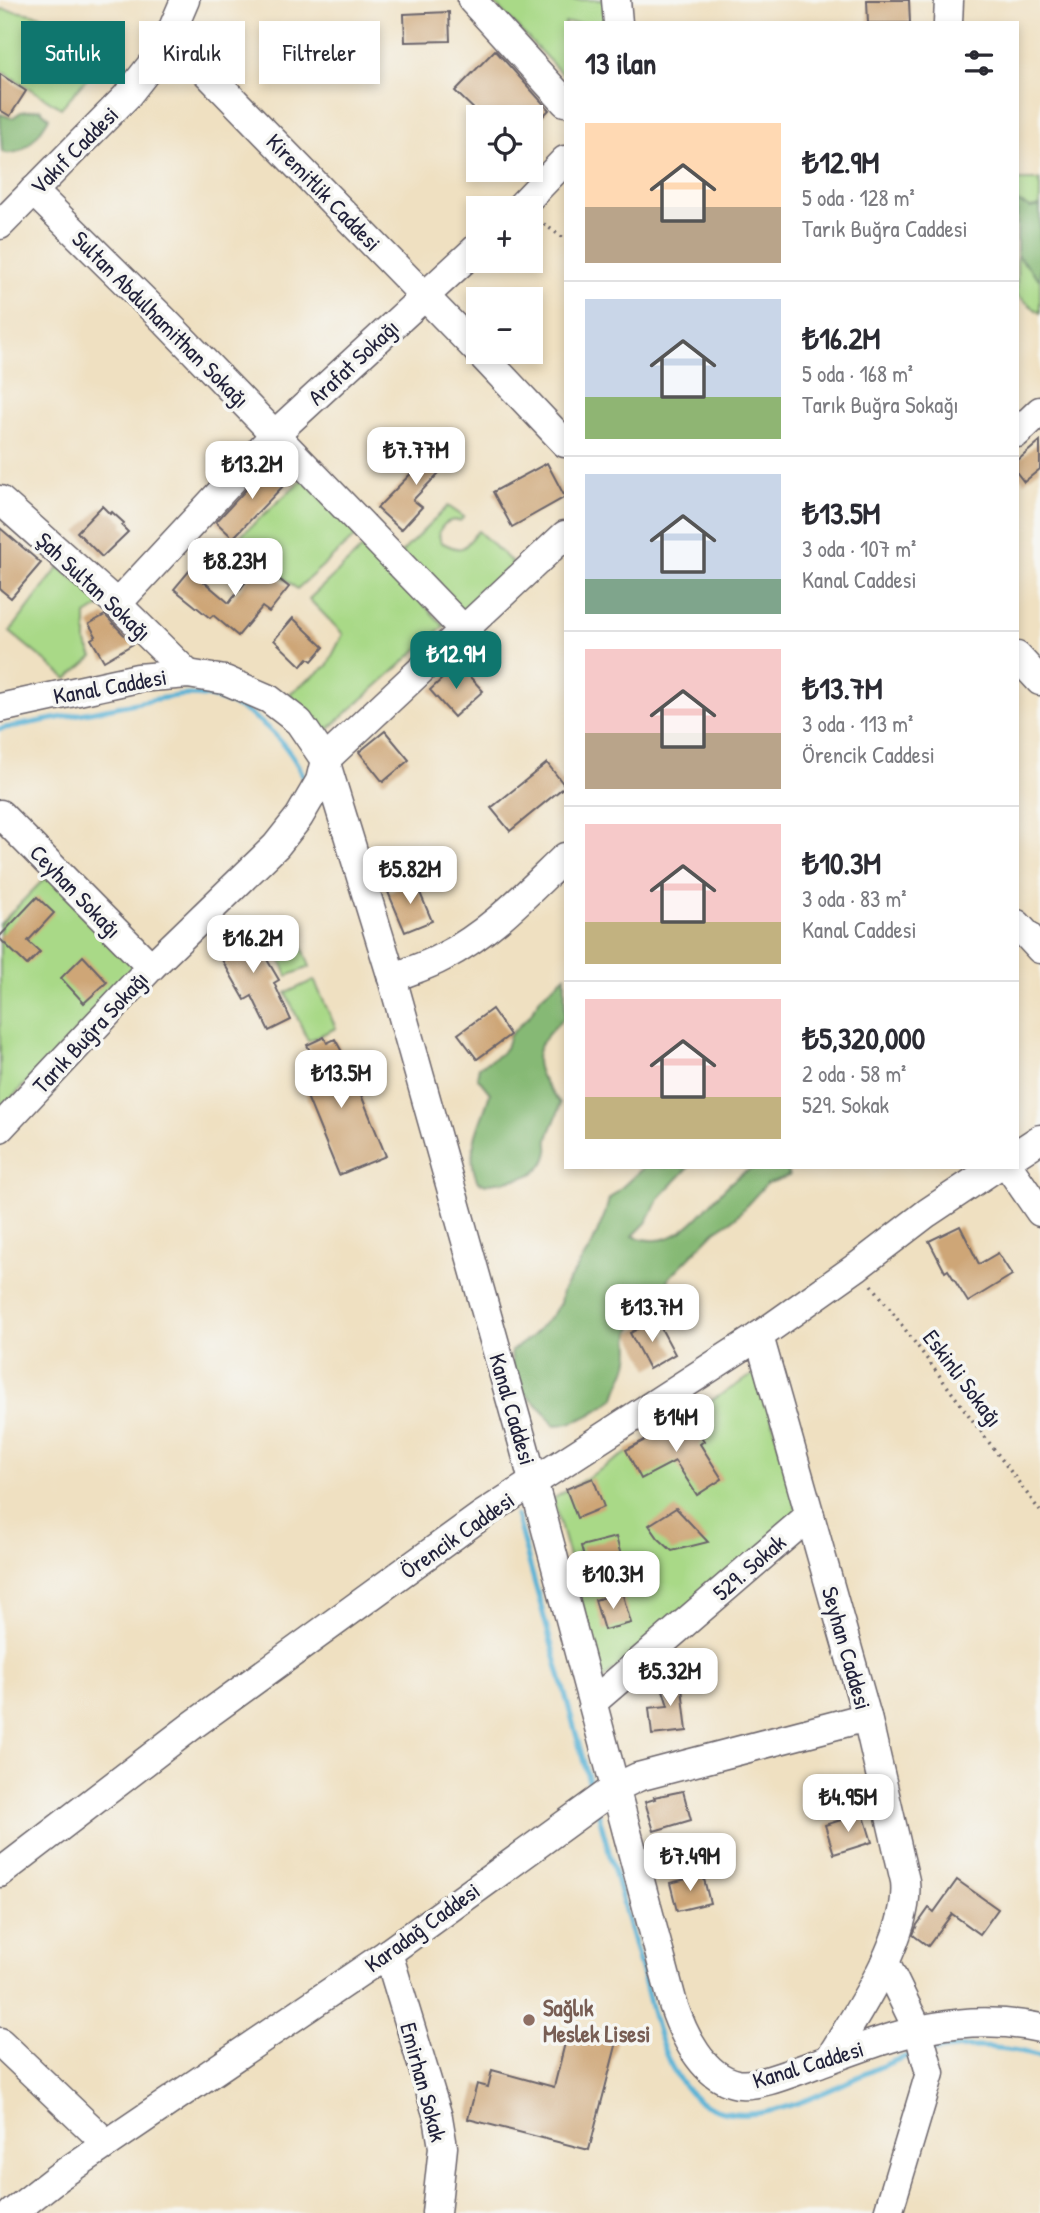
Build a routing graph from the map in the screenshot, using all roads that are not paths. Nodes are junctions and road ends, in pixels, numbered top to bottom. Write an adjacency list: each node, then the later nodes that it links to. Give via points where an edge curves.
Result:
1 (185, 0): 5 (street, Vakıf Caddesi)
2 (472, 0): 10 (street)
3 (616, 0): 6 (street)
4 (949, 0): 7 (street)
5 (176, 21)
6 (618, 21)
7 (948, 21)
8 (139, 81): 12 (street, Vakıf Caddesi)
9 (219, 84): 16 (street, Kiremitlik Caddesi)
10 (564, 101)
11 (564, 161): 13 (street)
12 (33, 191): 14 (street, Vakıf Caddesi); 21 (street, Sultan Abdulhamithan Sokağı)
13 (530, 196)
14 (0, 225)
15 (466, 258): 16 (street, Arafat Sokağı)
16 (425, 295): 17 (street, Kiremitlik Caddesi); 21 (street, Arafat Sokağı)
17 (466, 338)
18 (490, 364): 22 (street, Kiremitlik Caddesi)
19 (1040, 411): 20 (street)
20 (1019, 431)
21 (275, 434): 25 (street, Arafat Sokağı); 26 (street, Sultan Abdulhamithan Sokağı)
22 (564, 442)
23 (0, 500): 25 (street, Şah Sultan Sokağı)
24 (564, 536): 26 (street, Tarık Buğra Sokağı)
25 (117, 604): 28 (street, Şah Sultan Sokağı)
26 (463, 629): 31 (street, Tarık Buğra Sokağı)
27 (1019, 658): 29 (street)
28 (188, 674): 30 (street, Kanal Caddesi, via 138,678); 31 (street, Kanal Caddesi, via 225,680 269,699 299,722)
29 (1040, 681)
30 (0, 708)
31 (322, 770): 36 (street, Tarık Buğra Sokağı, via 299,817 276,846); 37 (street, Kanal Caddesi)
32 (0, 814): 36 (street, Ceyhan Sokağı)
33 (564, 858): 37 (street, via 473,939)
34 (1019, 926): 35 (street)
35 (1040, 949)
36 (151, 967): 38 (street, Tarık Buğra Sokağı)
37 (392, 978): 45 (street, Kanal Caddesi)
38 (0, 1128)
39 (1040, 1139): 40 (street)
40 (1019, 1153)
41 (993, 1169): 44 (street, Örencik Caddesi)
42 (1010, 1169): 43 (street)
43 (1040, 1212)
44 (759, 1336): 45 (street, Örencik Caddesi); 46 (street, Seyhan Caddesi)
45 (533, 1482): 47 (street, Kanal Caddesi); 50 (street, Örencik Caddesi, via 193,1725)
46 (810, 1515): 47 (street, 529. Sokak); 48 (street, Seyhan Caddesi)
47 (593, 1702): 49 (street, Kanal Caddesi)
48 (867, 1717): 49 (street, Karadağ Caddesi, via 638,1777); 52 (street, Seyhan Caddesi, via 907,1899)
49 (610, 1792): 51 (street, Karadağ Caddesi); 56 (street, Kanal Caddesi, via 681,2028 704,2062 727,2081 740,2084)
50 (0, 1873)
51 (388, 1953): 57 (street, Karadağ Caddesi); 59 (street, Emirhan Sokak, via 438,2117 443,2147)
52 (885, 1962): 54 (street); 56 (street, Seyhan Caddesi)
53 (1040, 2028): 54 (street, Kanal Caddesi, via 980,2021)
54 (919, 2034): 56 (street, Kanal Caddesi); 60 (street, via 930,2073)
55 (0, 2042): 57 (street)
56 (829, 2059)
57 (106, 2143): 58 (street, Karadağ Caddesi)
58 (12, 2213)
59 (436, 2213)
60 (888, 2213)

